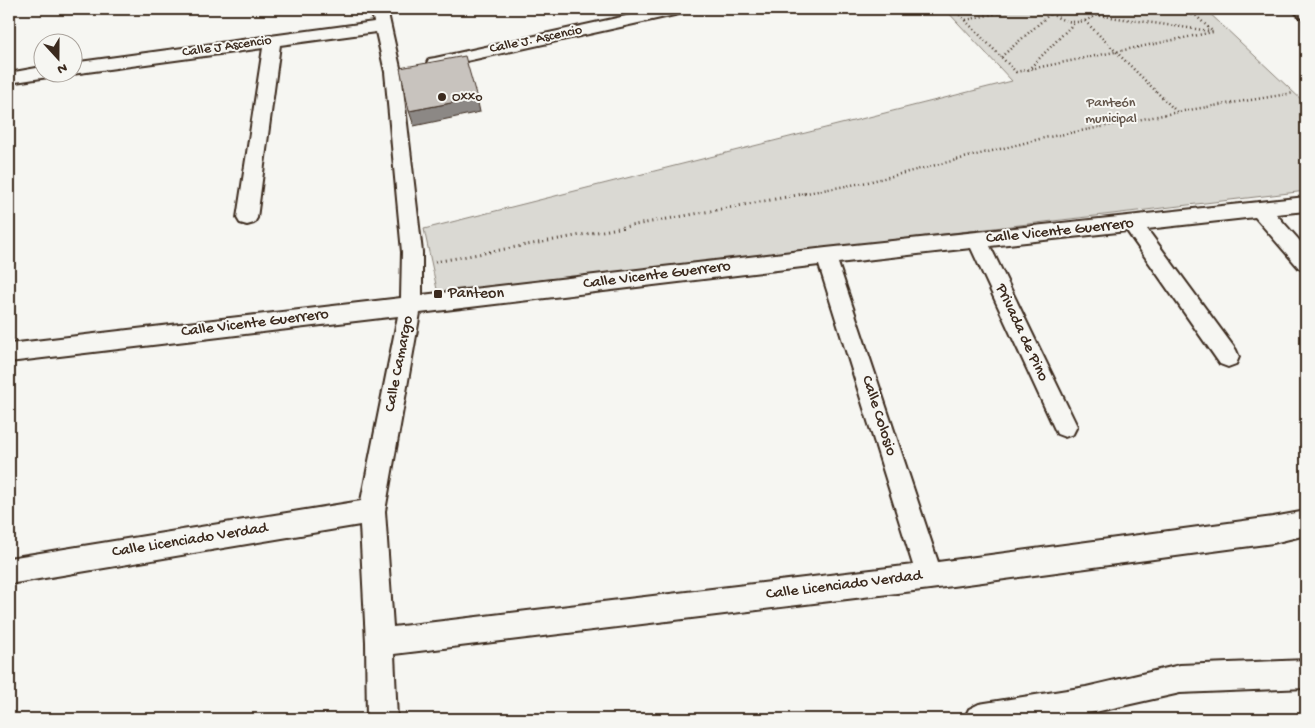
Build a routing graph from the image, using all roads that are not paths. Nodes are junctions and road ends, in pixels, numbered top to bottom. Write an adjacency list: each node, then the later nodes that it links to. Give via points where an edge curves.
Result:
1 (678, 9): 7 (street, Calle J. Ascencio)
2 (1300, 9): 3 (street)
3 (1306, 14)
4 (380, 17): 5 (street, Calle J Ascencio); 7 (street, Calle Camargo)
5 (272, 41): 6 (street, Calle J Ascencio); 12 (street)
6 (82, 68)
7 (393, 72): 17 (street, Calle Camargo, via 412,252)
8 (32, 74): 9 (street)
9 (9, 78)
10 (1306, 204): 11 (street, Calle Vicente Guerrero)
11 (1261, 210): 13 (street, Calle Vicente Guerrero); 16 (street)
12 (247, 218)
13 (1133, 224): 14 (street, Calle Vicente Guerrero); 19 (street)
14 (977, 240): 15 (street, Calle Vicente Guerrero); 20 (street, Privada de Pino)
15 (826, 256): 17 (street, Calle Vicente Guerrero); 24 (street, Calle Colosio)
16 (1306, 262)
17 (411, 305): 18 (street, Calle Vicente Guerrero); 21 (street, Calle Camargo)
18 (9, 353)
19 (1228, 357)
20 (1065, 426)
21 (372, 511): 23 (street, Calle Licenciado Verdad); 25 (street, Calle Camargo)
22 (1306, 523): 24 (street, Calle Licenciado Verdad)
23 (9, 571)
24 (930, 576): 25 (street, Calle Licenciado Verdad)
25 (380, 642): 27 (street, Calle Camargo)
26 (1306, 674): 28 (street, via 1180,679 1086,701)
27 (382, 719)
28 (978, 719)

